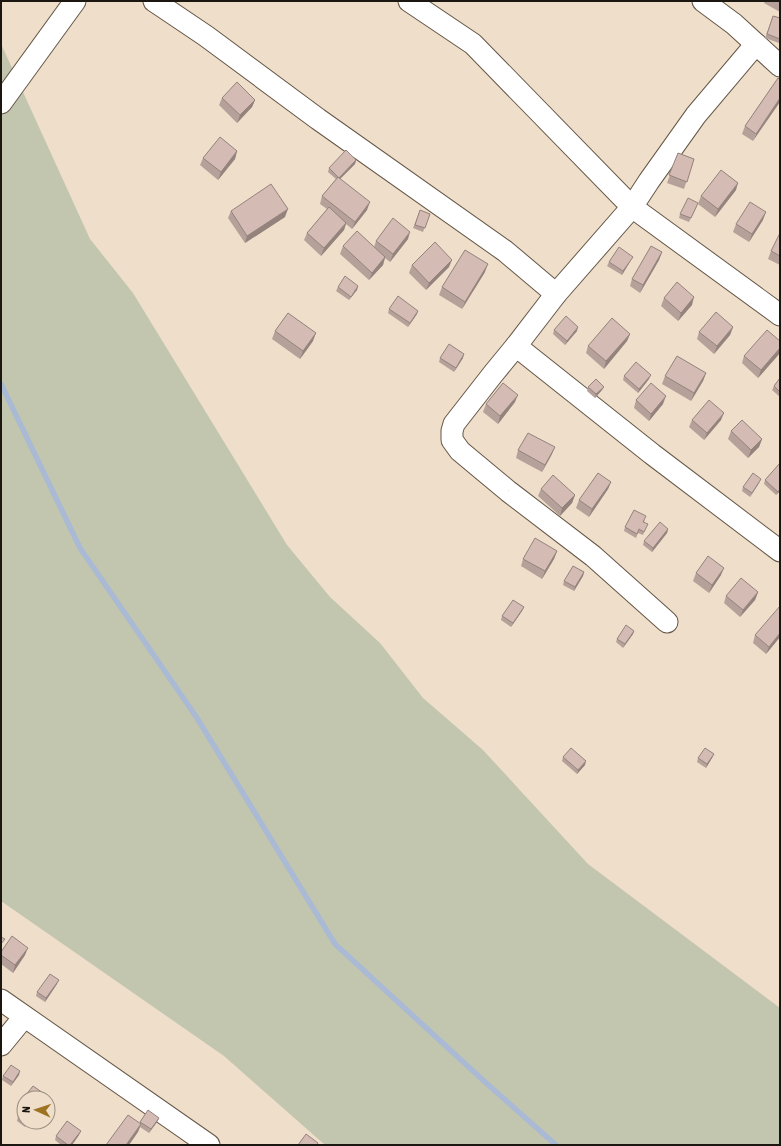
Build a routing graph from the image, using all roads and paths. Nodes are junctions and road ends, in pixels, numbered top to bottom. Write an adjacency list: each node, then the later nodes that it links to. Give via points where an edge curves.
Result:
1 (75, 1): 7 (street)
2 (154, 1): 9 (street, via 505,251)
3 (409, 1): 8 (street, via 473,44)
4 (703, 1): 5 (street)
5 (756, 44): 6 (street); 8 (street, via 696,115)
6 (780, 66)
7 (1, 103)
8 (632, 207): 9 (street); 10 (street)
9 (556, 294): 11 (street)
10 (780, 314)
11 (516, 346): 12 (street); 13 (street, via 454,424 452,440 460,451 592,556)
12 (780, 551)
13 (667, 622)
14 (1, 1000): 15 (street)
15 (24, 1017): 16 (street); 17 (street)
16 (1, 1045)
17 (210, 1145)

